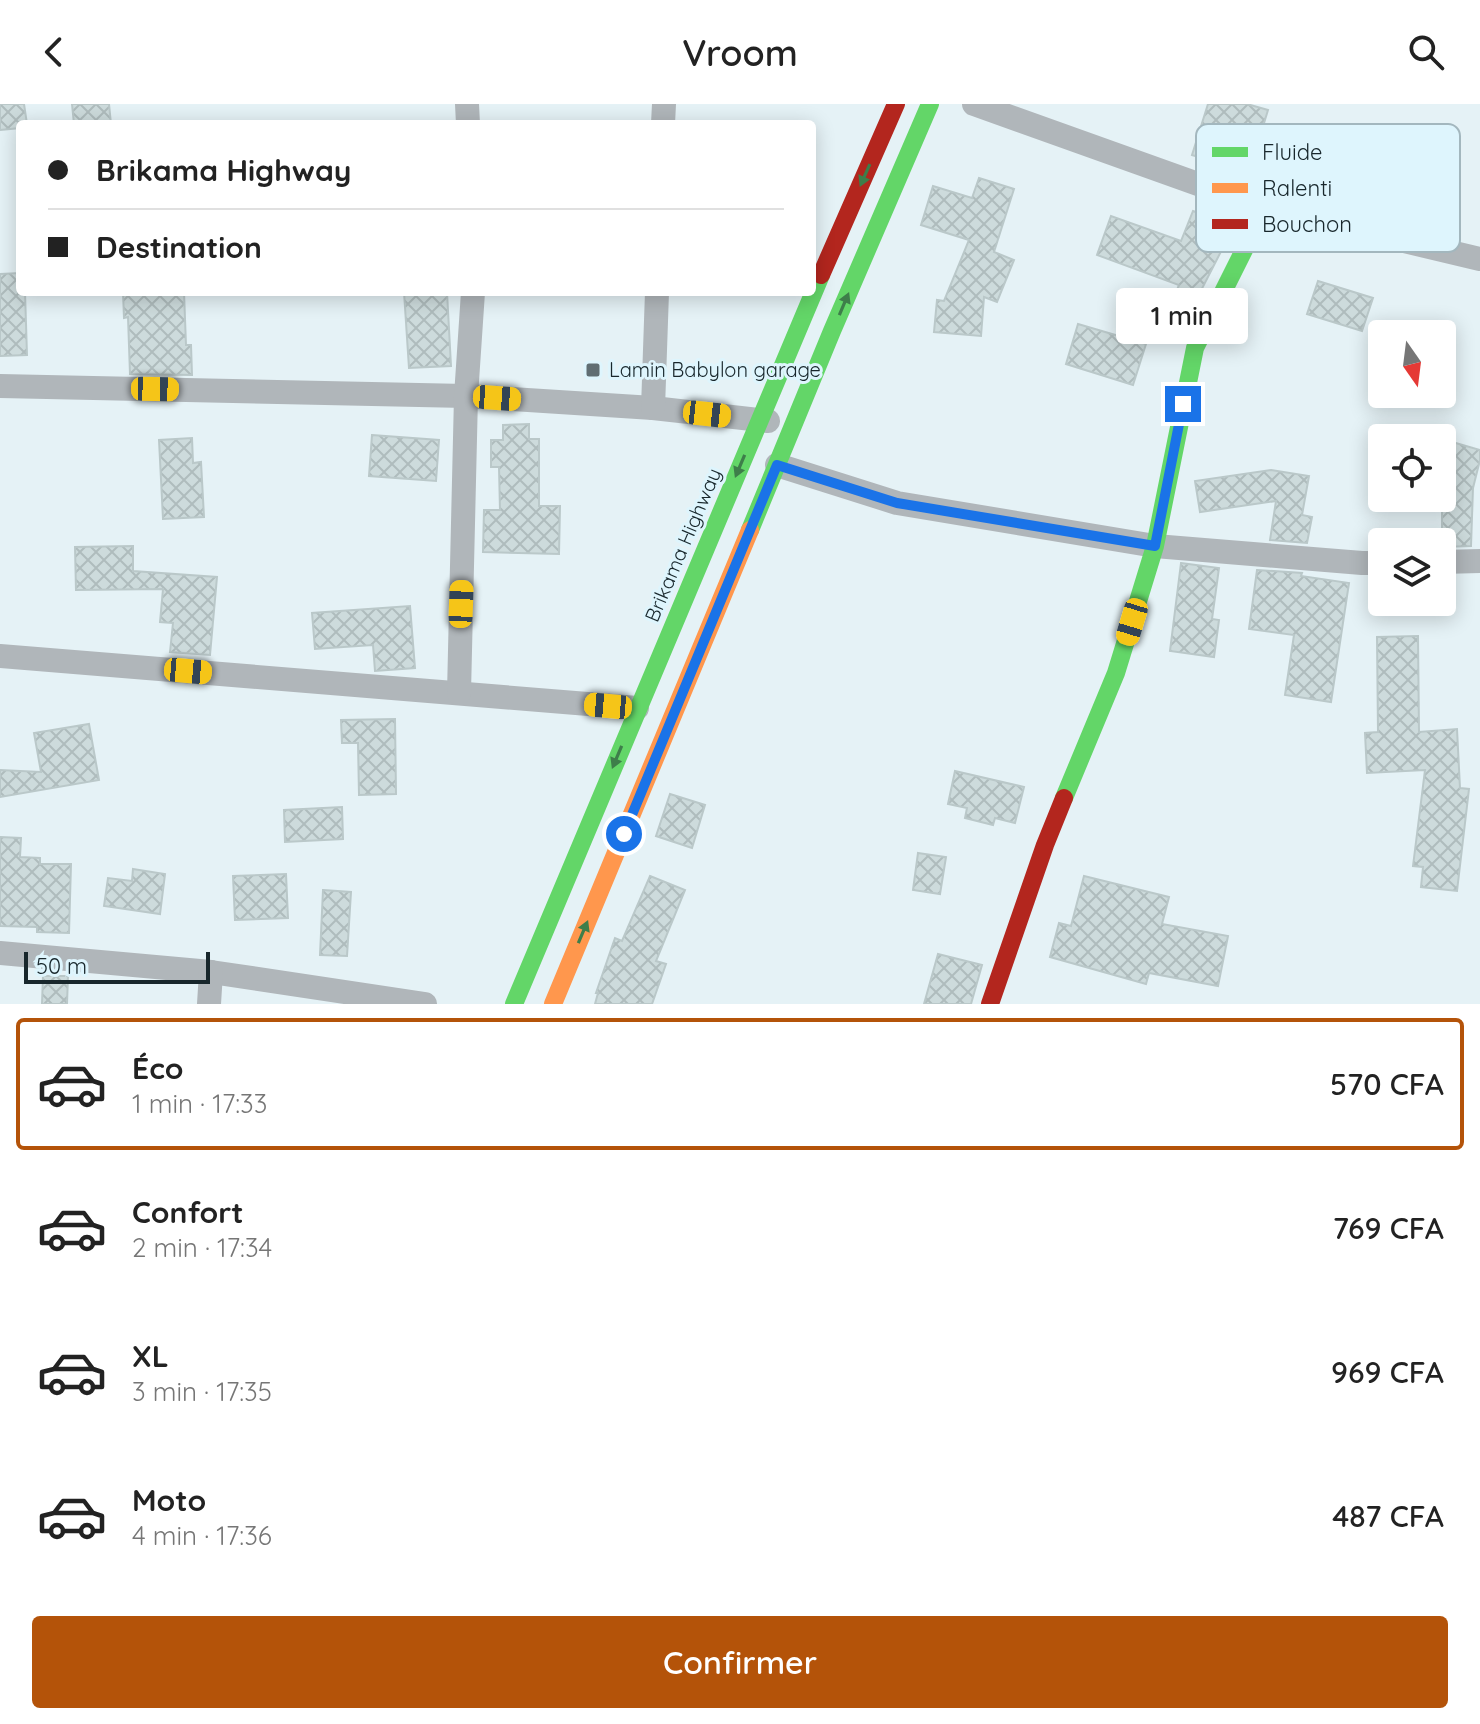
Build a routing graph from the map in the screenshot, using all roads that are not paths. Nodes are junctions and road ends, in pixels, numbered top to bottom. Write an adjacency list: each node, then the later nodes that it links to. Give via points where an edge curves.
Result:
1 (896, 104): 8 (main road, Brikama Highway, one-way to 8)
2 (930, 104): 13 (main road, one-way to 2)
3 (974, 104): 4 (street)
4 (1196, 183)
5 (1243, 252): 20 (main road, via 1195,348)
6 (1450, 252): 7 (street)
7 (1480, 259)
8 (816, 286)
9 (473, 296): 15 (street)
10 (657, 296): 16 (street)
11 (812, 296): 12 (main road, Brikama Highway, one-way to 12)
12 (801, 320): 13 (main road); 17 (main road, Brikama Highway)
13 (832, 331): 18 (main road)
14 (0, 386): 15 (street)
15 (466, 396): 16 (street); 25 (street)
16 (653, 408): 17 (street)
17 (760, 420): 18 (street); 26 (main road, Brikama Highway, one-way to 26)
18 (794, 423): 19 (main road)
19 (777, 465): 20 (street, via 897,503); 32 (main road, one-way to 19)
20 (1155, 546): 23 (street); 33 (main road, via 1116,673 1045,845)
21 (1480, 561): 22 (street)
22 (1456, 562)
23 (1368, 563)
24 (0, 656): 25 (street)
25 (459, 693): 26 (street)
26 (637, 708): 31 (main road, Brikama Highway, one-way to 31)
27 (0, 953): 28 (street)
28 (211, 972): 29 (street); 30 (street)
29 (209, 1004)
30 (425, 1004)
31 (514, 1004)
32 (553, 1004)
33 (990, 1004)

